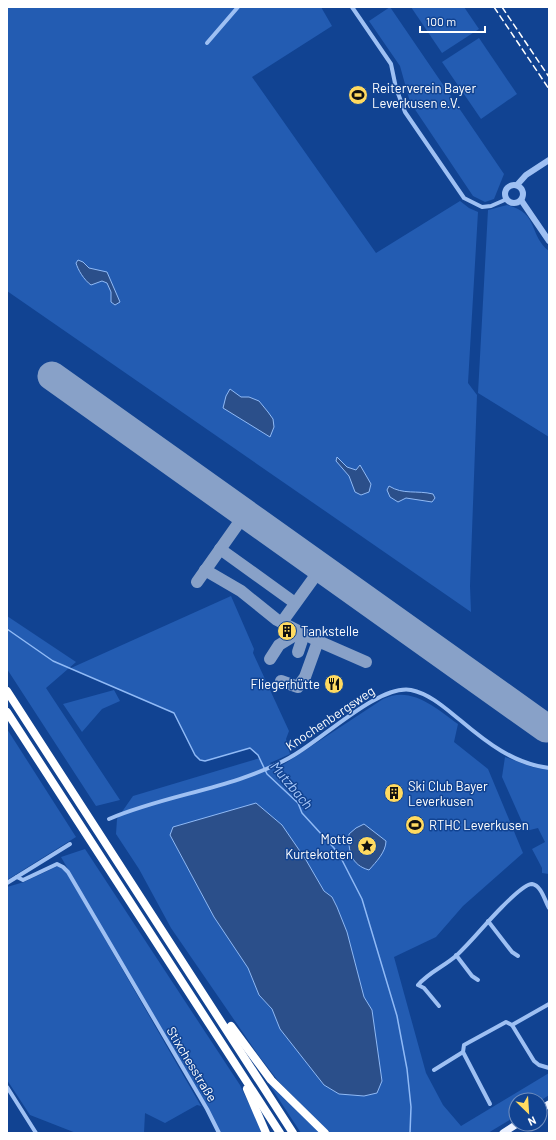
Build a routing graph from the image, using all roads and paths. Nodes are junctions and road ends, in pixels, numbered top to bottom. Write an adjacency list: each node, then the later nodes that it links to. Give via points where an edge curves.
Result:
1 (238, 7): 3 (street)
2 (352, 7): 6 (street, via 391,64 405,112 464,198 482,207 496,205)
3 (207, 43)
4 (549, 160): 5 (street, via 526,175)
5 (517, 185): 6 (street, via 507,189); 7 (street, via 522,190)
6 (507, 199): 7 (street, via 515,202)
7 (521, 200): 8 (street)
8 (549, 240)
9 (7, 691): 22 (highway)
10 (7, 712): 28 (highway)
11 (549, 768): 12 (street, Knochenbergsweg, via 511,757 429,696 403,690 382,695 299,752 269,768 211,788 132,809)
12 (109, 819)
13 (70, 844): 14 (street)
14 (17, 877): 15 (street); 32 (street, Stixchesstraße, via 23,880 54,865 63,867 68,872)
15 (7, 883)
16 (549, 908): 17 (street, via 539,888 530,884 511,898)
17 (488, 921): 18 (street); 19 (street)
18 (456, 955): 20 (street); 23 (street, via 423,978 418,985 424,988)
19 (518, 956)
20 (478, 980)
21 (549, 1004): 24 (street)
22 (212, 1006): 35 (highway); 36 (highway, via 223,1013 271,1080)
23 (439, 1006)
24 (512, 1025): 25 (street, via 506,1022 464,1045); 26 (street, via 534,1061)
25 (463, 1052): 27 (street); 30 (street)
26 (549, 1068)
27 (434, 1070)
28 (245, 1078): 33 (highway, via 248,1094); 34 (highway)
29 (7, 1087): 31 (street)
30 (490, 1104)
31 (36, 1133)
32 (219, 1133)
33 (266, 1133)
34 (280, 1133)
35 (293, 1133)
36 (325, 1133)

